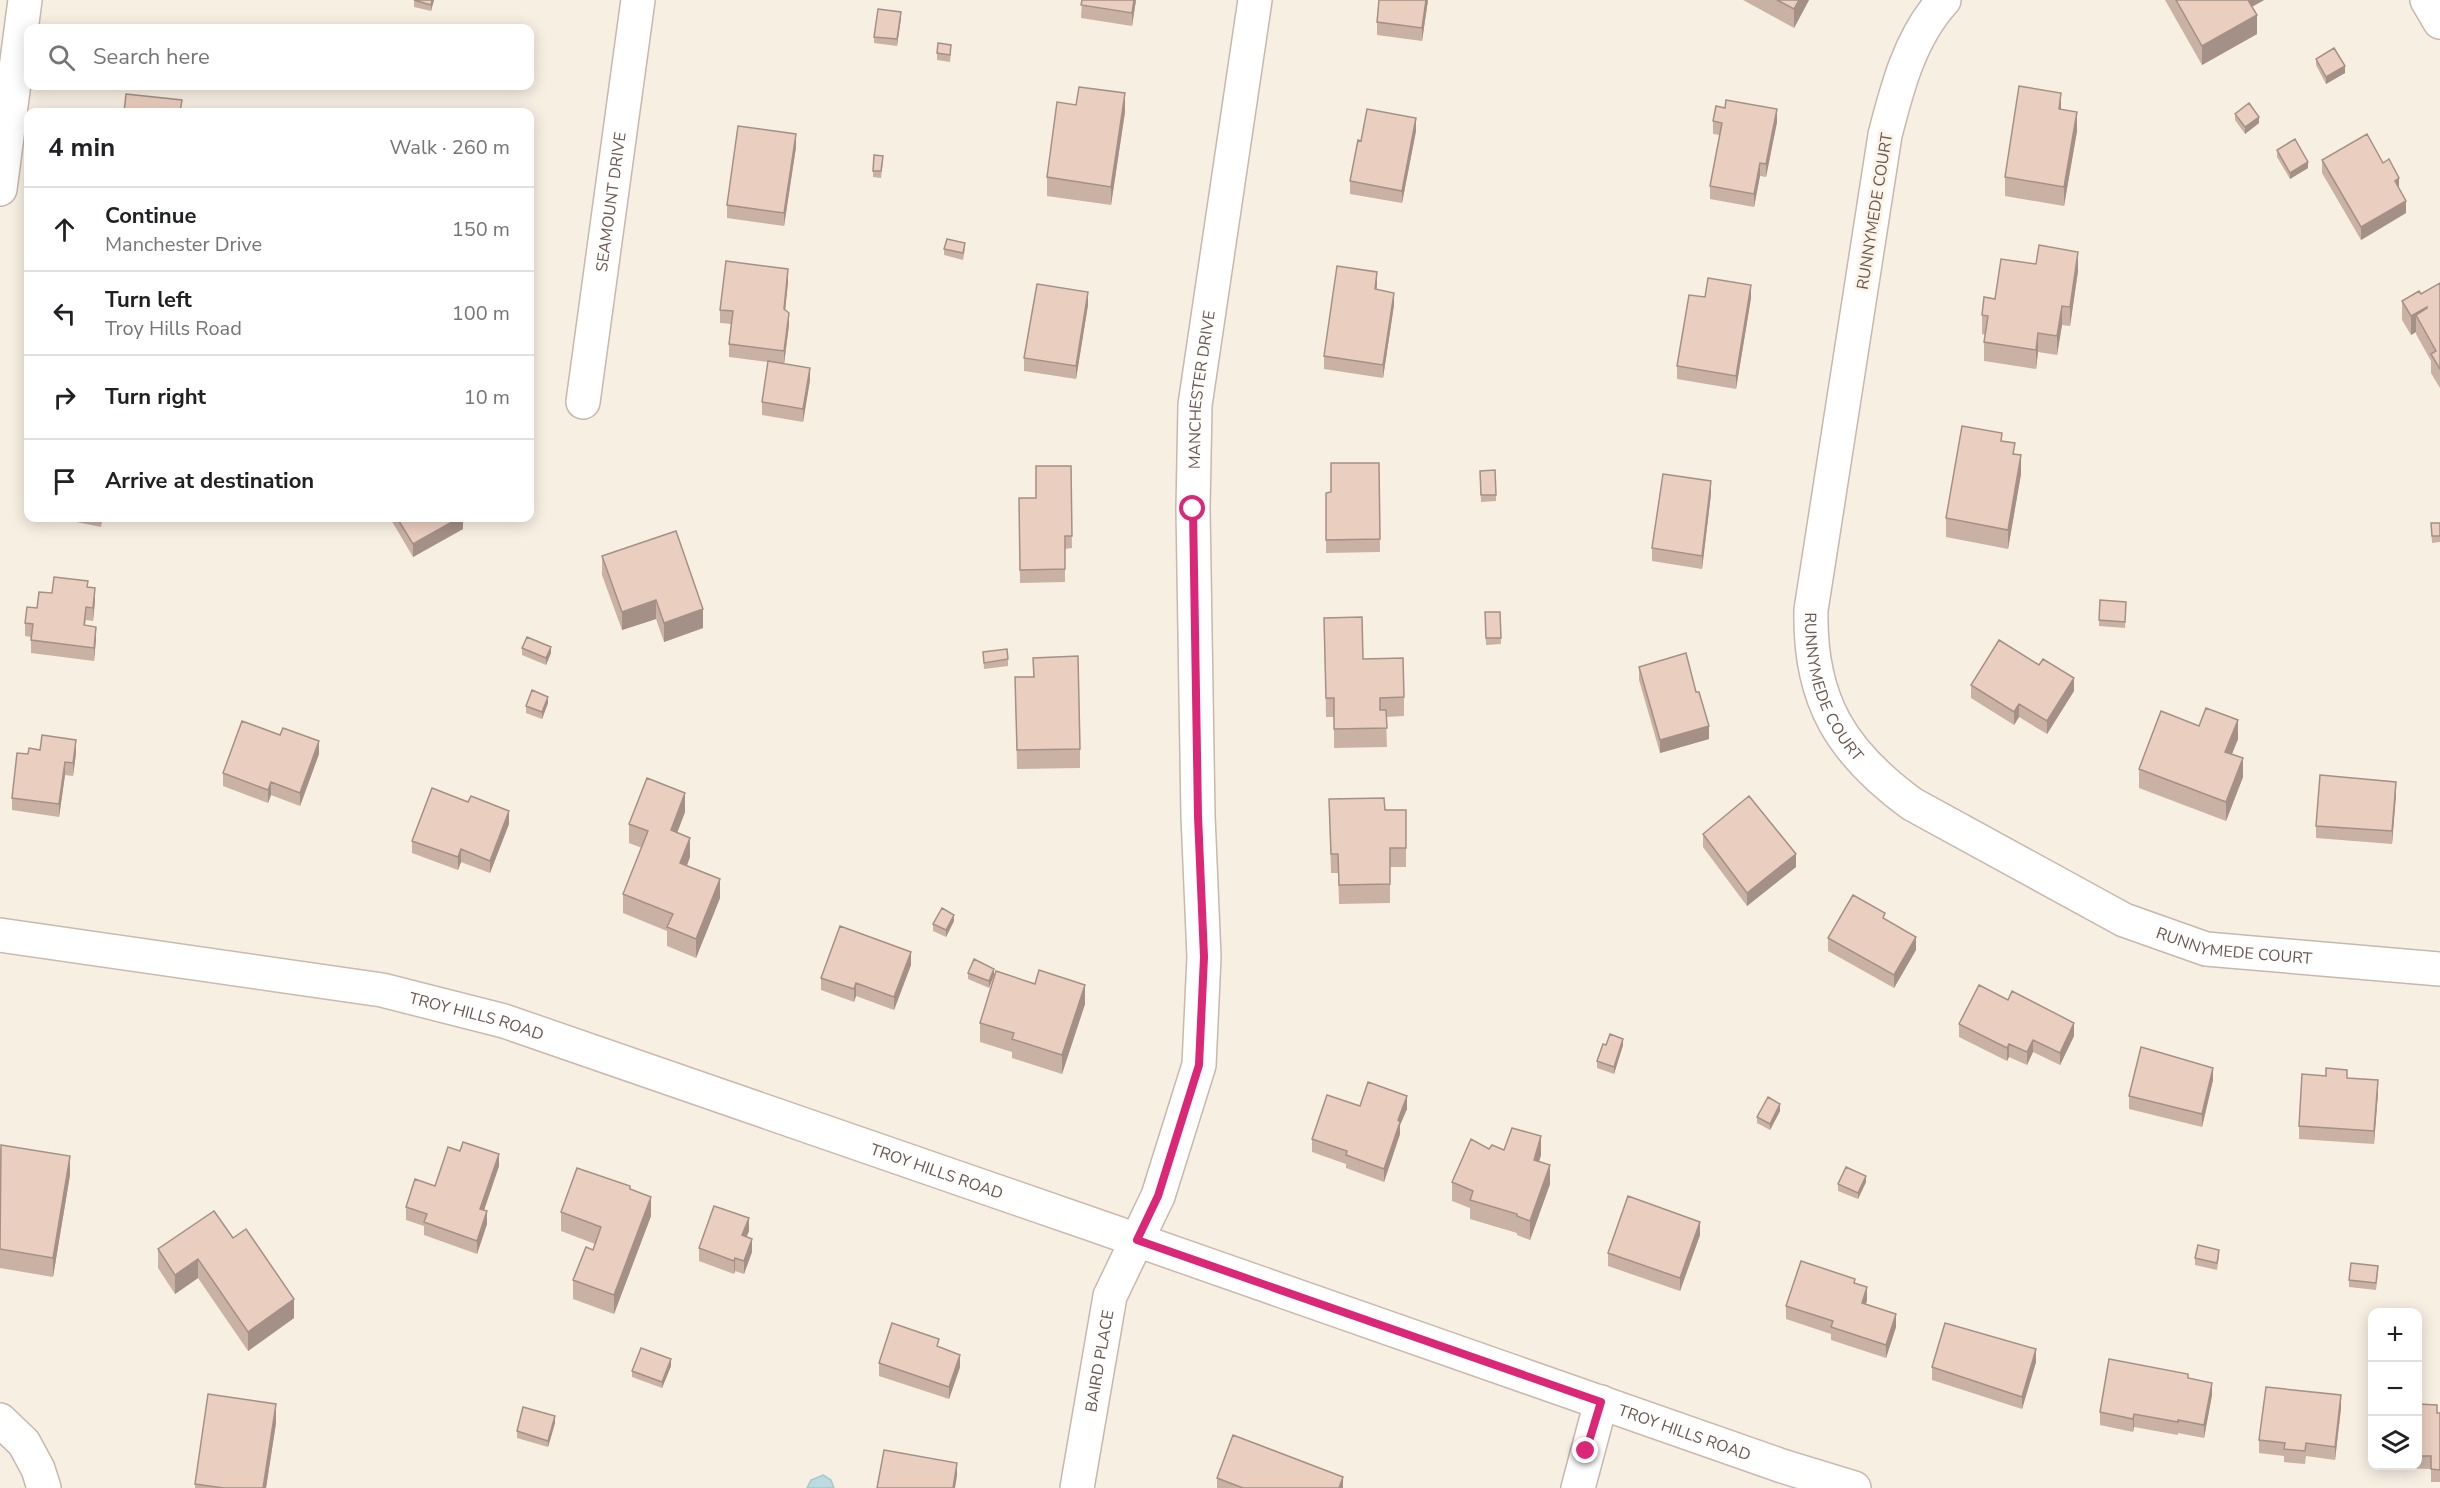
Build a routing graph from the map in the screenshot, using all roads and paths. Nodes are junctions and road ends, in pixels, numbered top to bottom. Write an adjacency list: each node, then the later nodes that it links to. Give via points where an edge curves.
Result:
1 (25, 0): 7 (street)
2 (639, 0): 8 (street, SEAMOUNT DRIVE)
3 (1255, 0): 11 (street, MANCHESTER DRIVE, via 1195,405 1193,545 1204,957 1199,1065 1158,1196)
4 (1944, 0): 10 (street, RUNNYMEDE COURT, via 1913,47 1896,90 1885,135 1812,610 1810,640 1816,676 1832,720 1860,758 1912,804 2124,920 2206,949)
5 (2427, 0): 6 (street)
6 (2440, 22)
7 (0, 189)
8 (583, 402)
9 (0, 935): 11 (street, TROY HILLS ROAD, via 382,990 504,1021)
10 (2440, 969)
11 (1137, 1240): 12 (street, TROY HILLS ROAD); 15 (street, BAIRD PLACE, via 1110,1296)
12 (1601, 1402): 16 (street); 17 (street, TROY HILLS ROAD)
13 (0, 1420): 14 (street, via 24,1443)
14 (44, 1488)
15 (1077, 1488)
16 (1578, 1488)
17 (1854, 1488)

